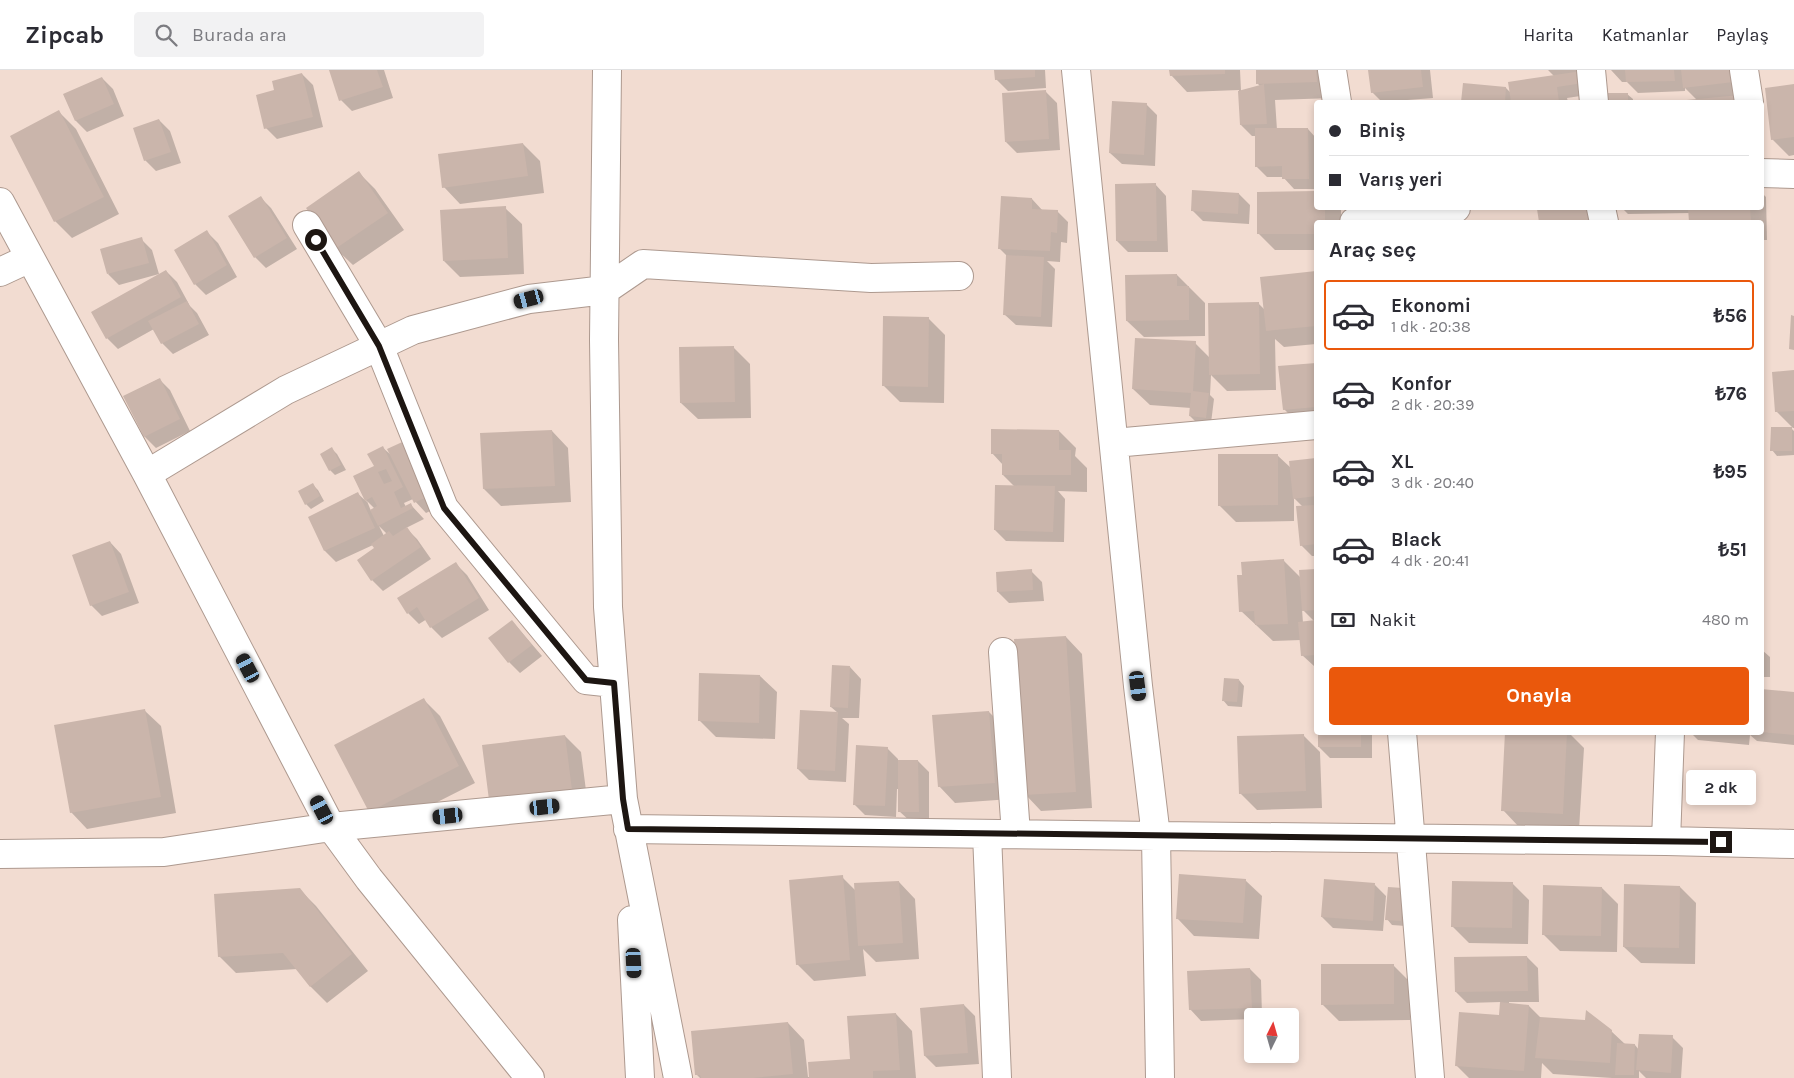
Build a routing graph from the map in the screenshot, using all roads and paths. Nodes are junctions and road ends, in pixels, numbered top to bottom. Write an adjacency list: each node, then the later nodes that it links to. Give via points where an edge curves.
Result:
1 (607, 70): 18 (street)
2 (1076, 70): 21 (street)
3 (1332, 70): 6 (street)
4 (1592, 70): 7 (street)
5 (1744, 70): 8 (street)
6 (1337, 100)
7 (1594, 100)
8 (1749, 100)
9 (1764, 173): 10 (street)
10 (1794, 174)
11 (0, 202): 15 (street)
12 (1441, 210): 13 (street)
13 (1369, 220)
14 (307, 225): 19 (street)
15 (30, 258): 16 (street); 22 (street)
16 (0, 272)
17 (959, 276): 18 (street, via 871,278 643,264)
18 (605, 290): 19 (street, via 529,299 413,330); 24 (street, via 608,606)
19 (379, 346): 22 (street, via 286,390); 24 (street, via 444,508 586,680)
20 (1314, 424): 21 (street)
21 (1114, 443): 32 (street)
22 (147, 474): 28 (street)
23 (1003, 652): 31 (street)
24 (614, 683): 27 (street)
25 (1402, 735): 33 (street)
26 (1670, 735): 34 (street)
27 (623, 799): 28 (street); 29 (street)
28 (331, 827): 36 (street, via 164,852); 37 (street, via 369,880)
29 (628, 829): 30 (street); 38 (street); 39 (street)
30 (986, 834): 31 (street); 40 (street)
31 (1016, 834): 32 (street)
32 (1156, 836): 33 (street); 41 (street)
33 (1411, 838): 34 (street); 42 (street)
34 (1666, 841): 35 (street)
35 (1794, 844)
36 (0, 854)
37 (530, 1078)
38 (640, 1078)
39 (678, 1078)
40 (997, 1078)
41 (1160, 1078)
42 (1430, 1078)

